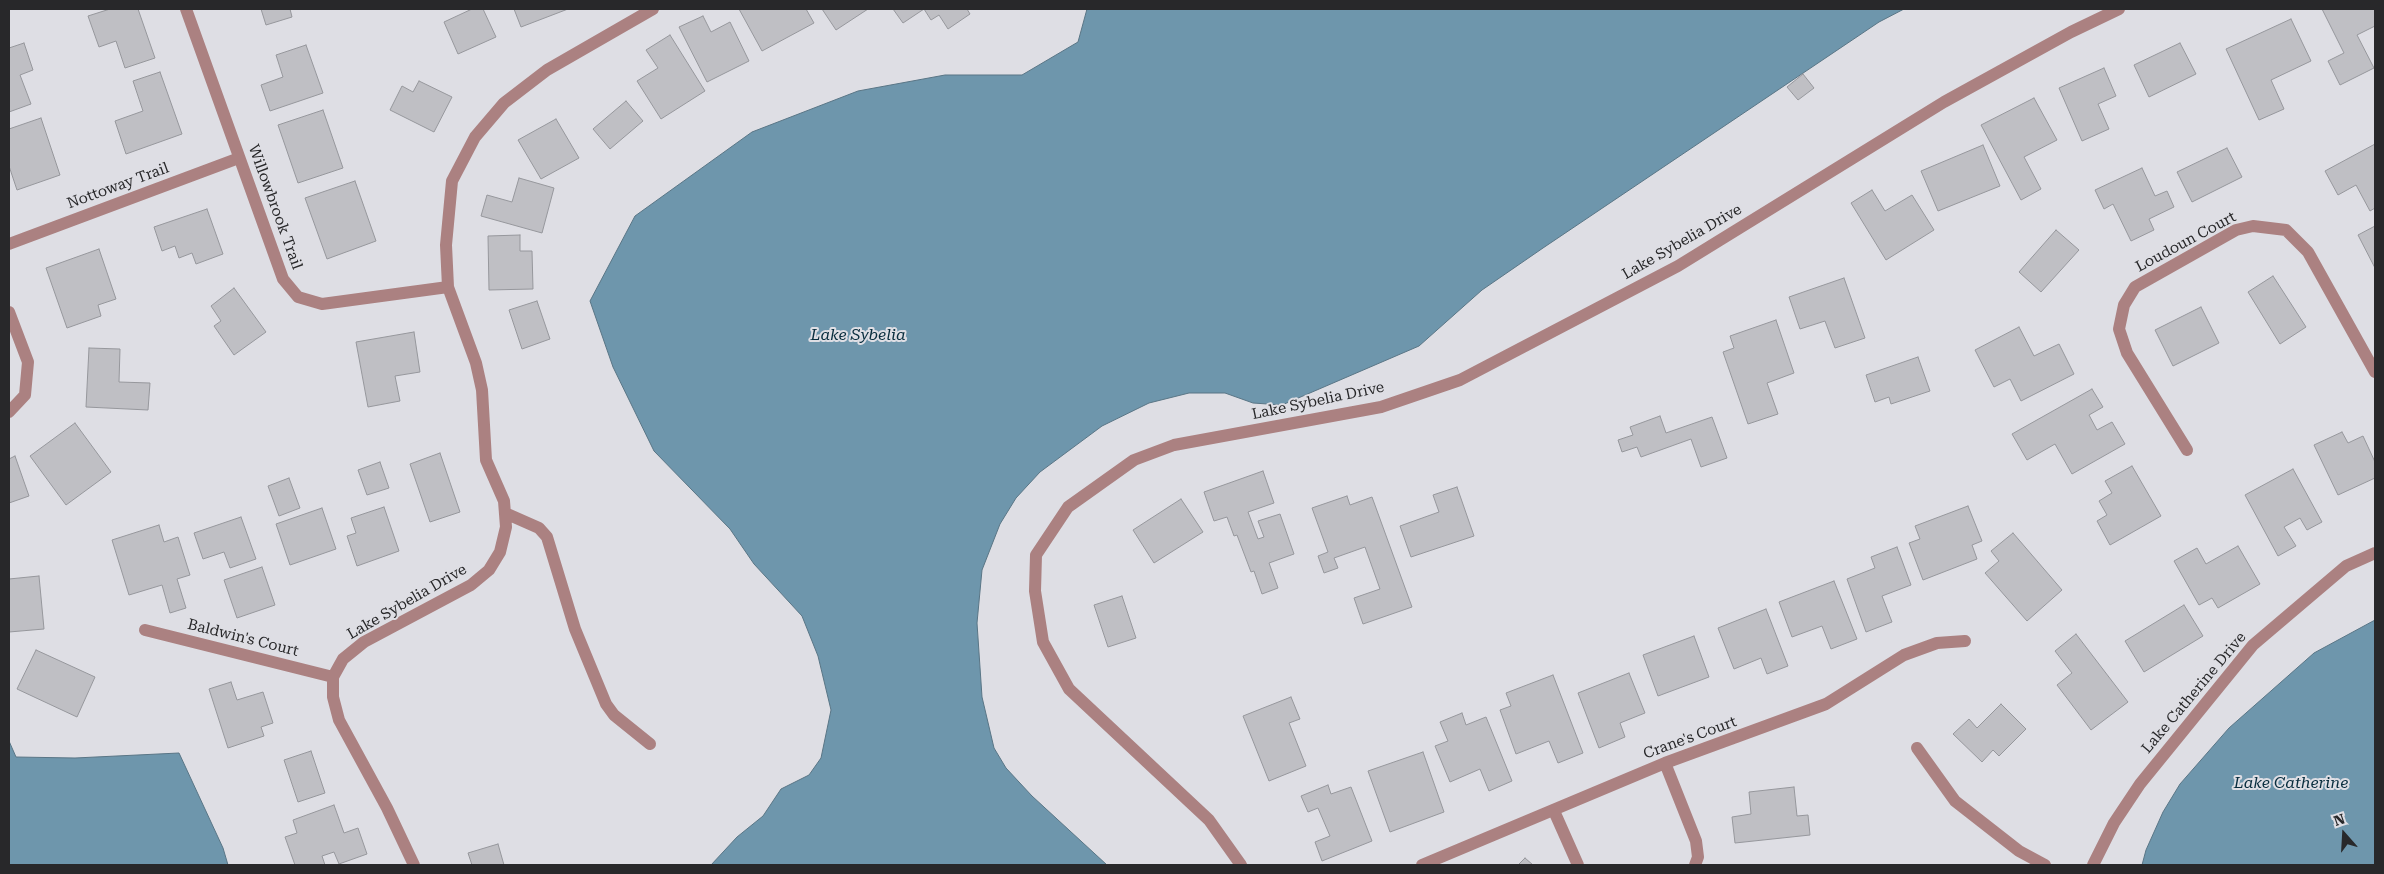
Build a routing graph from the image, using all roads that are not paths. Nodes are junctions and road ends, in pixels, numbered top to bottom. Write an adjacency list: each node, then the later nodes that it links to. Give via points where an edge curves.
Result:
1 (186, 9): 4 (street, Willowbrook Trail)
2 (653, 9): 6 (street, Lake Sybelia Drive, via 547,70 504,103 476,137 452,180 446,245)
3 (2119, 9): 21 (street, Lake Sybelia Drive, via 1944,102 1678,266 1460,380 1381,407 1174,444 1134,460 1068,507 1036,555 1035,590 1043,642 1069,689 1209,820)
4 (239, 158): 5 (street, Nottoway Trail); 6 (street, Willowbrook Trail, via 283,278 298,297 322,304)
5 (9, 244)
6 (448, 287): 11 (street, Lake Sybelia Drive, via 476,363 483,398 486,460 504,502)
7 (9, 312): 9 (street, via 28,362 25,395)
8 (2375, 372): 10 (street, Loudoun Court, via 2308,252 2286,230 2253,226 2236,230 2135,287 2124,305 2119,329 2127,354)
9 (9, 412)
10 (2187, 450)
11 (505, 513): 15 (street, Lake Sybelia Drive, via 506,526 500,552 489,570 471,585 364,642 343,659); 16 (street, via 540,528 547,537 575,629 606,704 614,715)
12 (2375, 553): 26 (street, Lake Catherine Drive, via 2346,566 2253,645 2140,784 2114,823)
13 (145, 630): 15 (street, Baldwin's Court)
14 (1965, 641): 18 (street, Crane's Court, via 1937,643 1904,655 1826,704)
15 (333, 677): 20 (street, via 333,697 339,720)
16 (650, 744)
17 (1916, 748): 25 (street, via 1955,801 2018,851)
18 (1665, 763): 19 (street, Crane's Court); 24 (street, via 1696,840)
19 (1554, 811): 22 (street, Crane's Court); 23 (street)
20 (414, 865)
21 (1241, 865)
22 (1422, 865)
23 (1578, 865)
24 (1696, 865)
25 (2045, 865)
26 (2093, 865)

